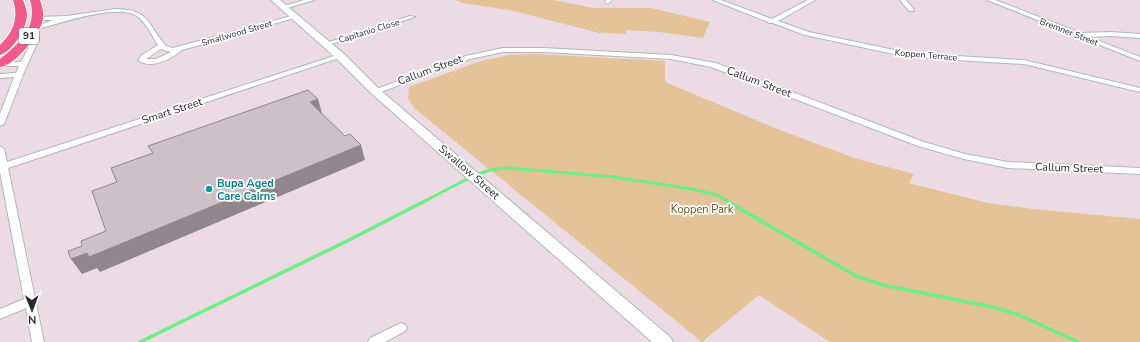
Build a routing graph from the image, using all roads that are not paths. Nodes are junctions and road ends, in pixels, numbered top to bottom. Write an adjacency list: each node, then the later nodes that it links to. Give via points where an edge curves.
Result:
1 (18, 0): 22 (main road, 91, via 22,20)
2 (34, 0): 16 (main road, 91)
3 (311, 0): 9 (street)
4 (716, 0): 15 (street, Koppen Terrace)
5 (812, 0): 15 (street)
6 (903, 0): 11 (street)
7 (984, 0): 10 (street, Bremner Street)
8 (990, 0): 10 (street, Bremner Street)
9 (280, 4): 12 (street, Swallow Street)
10 (999, 4): 17 (street, Bremner Street)
11 (911, 10)
12 (295, 17): 19 (street, Swallow Street); 21 (street, Smallwood Street)
13 (412, 17): 19 (street, Capitanio Close)
14 (67, 18): 16 (street); 16 (street); 20 (street, via 114,11 133,12 142,18)
15 (771, 22): 28 (street, Koppen Terrace, via 807,34 896,53 1024,62)
16 (36, 29): 25 (main road, 91, via 20,48); 26 (street)
17 (1076, 35): 18 (street); 24 (street, Bremner Street)
18 (1140, 36)
19 (326, 44): 23 (street, Swallow Street)
20 (162, 46): 21 (street, Smallwood Street); 21 (street, Smallwood Street, via 144,56 142,60 160,60)
21 (179, 49)
22 (0, 52)
23 (340, 56): 29 (street, Swallow Street); 32 (street, Smart Street)
24 (1140, 59)
25 (0, 65): 26 (street)
26 (22, 70): 27 (street); 30 (street)
27 (0, 76)
28 (1140, 90)
29 (375, 91): 33 (street, Callum Street, via 468,57 503,50 671,56 720,67 921,144 964,156 1008,165); 37 (street, Swallow Street, via 488,187)
30 (0, 124)
31 (0, 149): 32 (street)
32 (4, 166): 34 (street)
33 (1140, 171)
34 (31, 301): 35 (street); 38 (street)
35 (0, 314)
36 (401, 328): 39 (street)
37 (657, 340)
38 (38, 342)
39 (374, 342)

